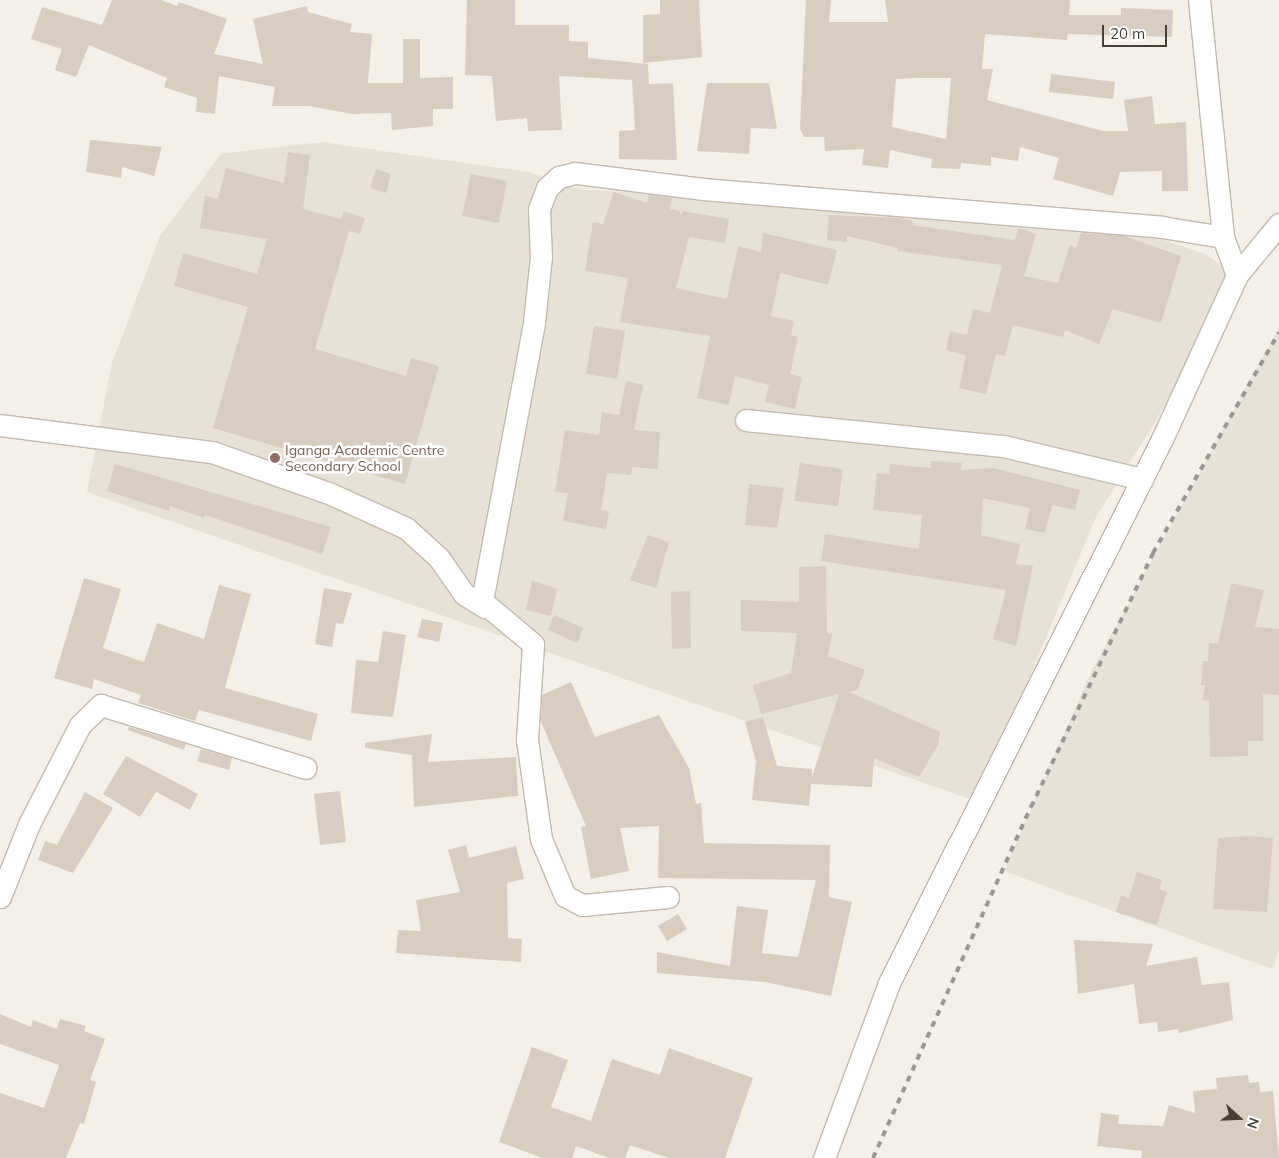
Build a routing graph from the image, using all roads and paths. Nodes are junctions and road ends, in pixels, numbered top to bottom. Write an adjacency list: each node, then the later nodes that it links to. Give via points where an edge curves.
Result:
1 (1200, 0): 3 (street)
2 (1277, 233): 4 (street)
3 (1223, 237): 4 (street); 8 (street, via 1162,227 703,189 575,173 559,177 547,188 539,209 541,258 534,322 482,600)
4 (1237, 275): 7 (street)
5 (746, 420): 7 (street, via 1003,446)
6 (0, 425): 8 (street, via 212,452 332,494 406,528 439,558 464,594)
7 (1142, 479): 12 (street, via 889,983)
8 (485, 607): 10 (street, via 528,636 533,644 527,740 541,839 565,896 582,905)
9 (306, 768): 11 (street, via 101,705 80,725 29,824)
10 (668, 896)
11 (0, 897)
12 (824, 1158)

